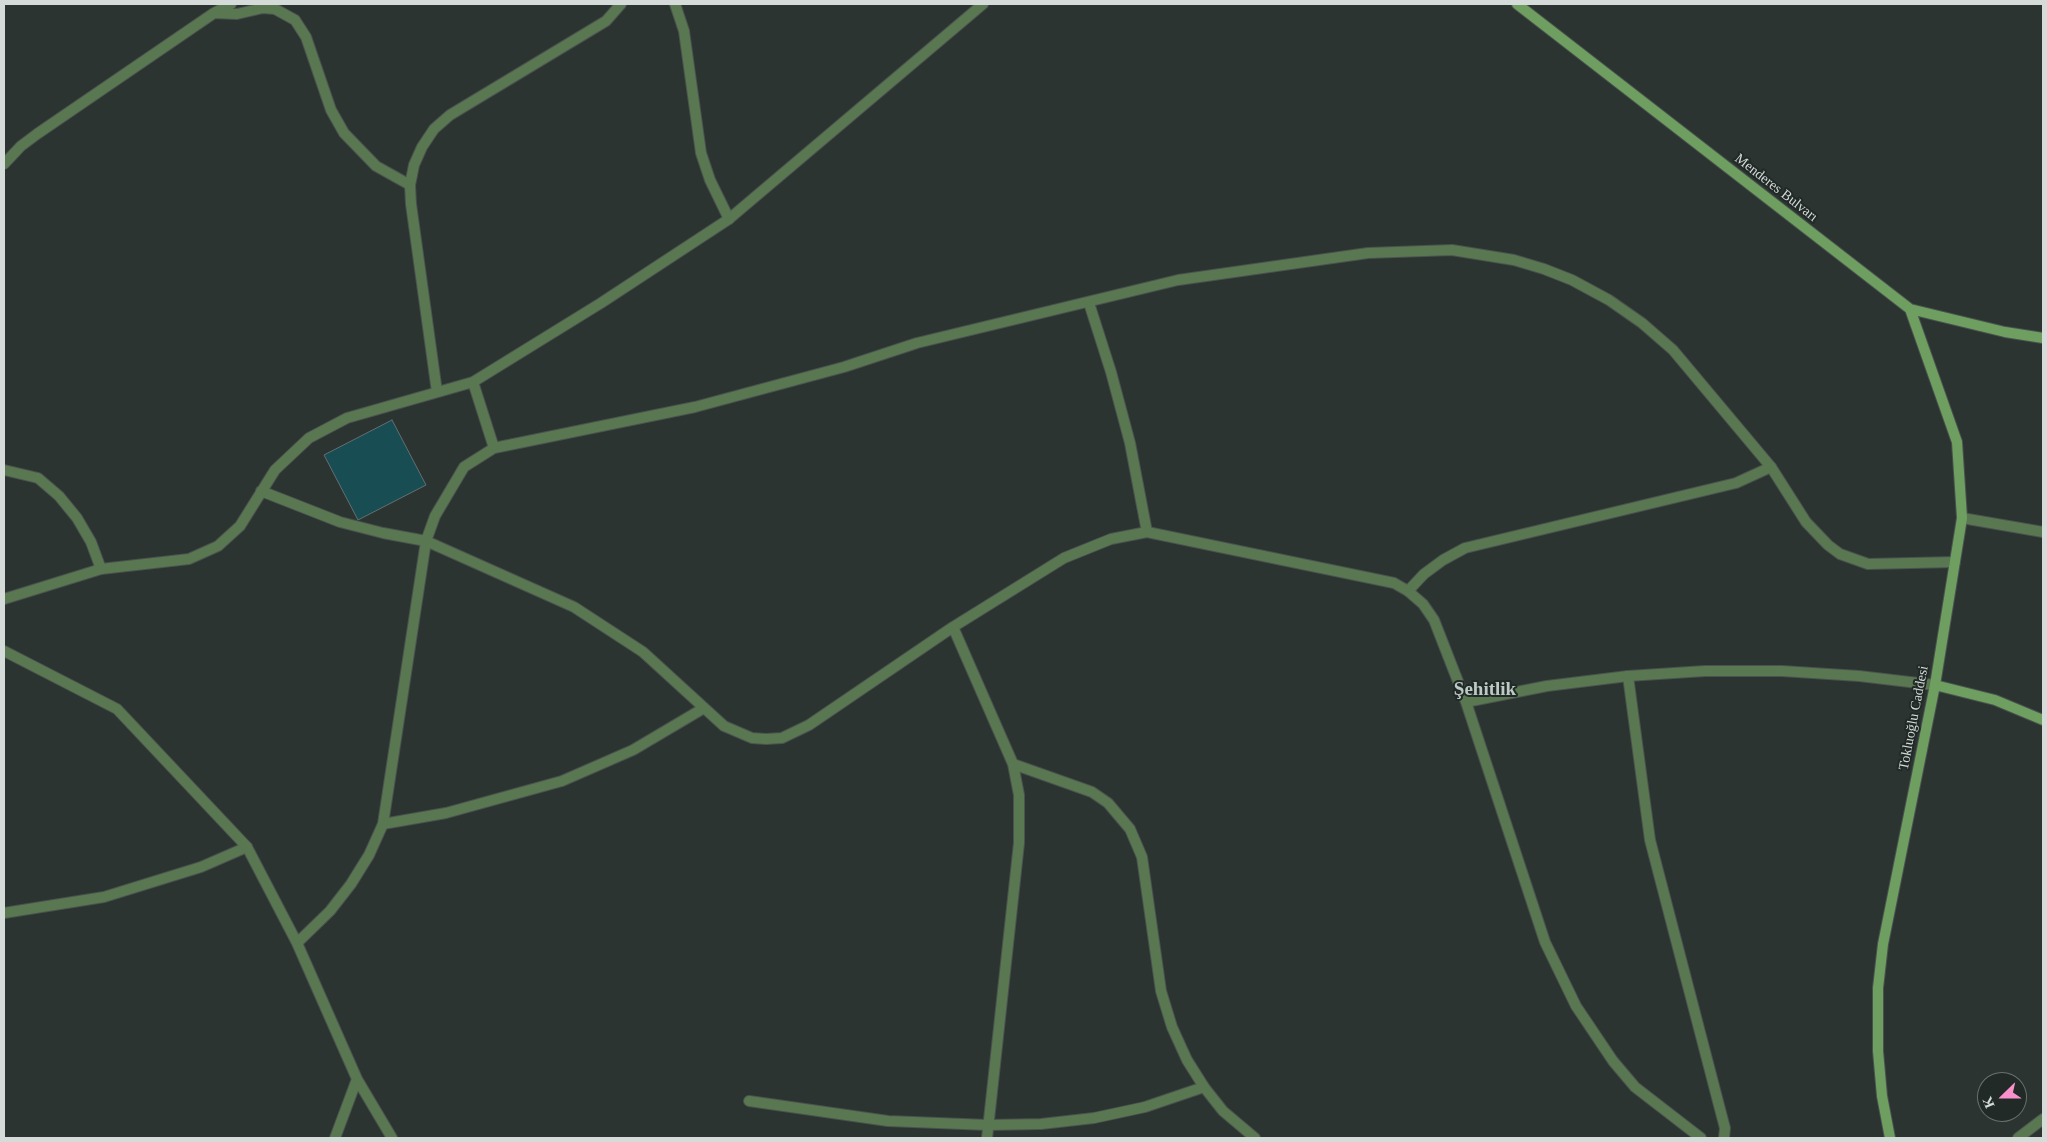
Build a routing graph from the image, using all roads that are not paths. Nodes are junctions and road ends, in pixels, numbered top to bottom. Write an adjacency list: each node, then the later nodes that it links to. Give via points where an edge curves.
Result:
1 (231, 4): 6 (street)
2 (622, 4): 8 (street, via 606,21 450,114 422,147)
3 (674, 4): 9 (street, via 684,30 702,153 710,180)
4 (983, 4): 9 (street)
5 (1517, 4): 11 (street, Menderes Bulvarı)
6 (214, 13): 7 (street, via 37,134); 8 (street, via 237,14 263,8 295,20 306,37 332,110 344,132 376,166)
7 (4, 164)
8 (410, 185): 14 (street)
9 (729, 219): 13 (street)
10 (1089, 303): 15 (street, via 917,344 695,407); 16 (street, via 1178,280 1368,254 1452,250 1514,260 1572,280 1642,323 1673,350); 20 (street, via 1112,372 1130,443)
11 (1910, 309): 12 (street, Menderes Bulvarı); 19 (street, Tokluoğlu Caddesi, via 1957,442)
12 (2043, 338)
13 (473, 382): 14 (street); 15 (street)
14 (437, 392): 18 (street, via 347,418 328,427 293,452)
15 (494, 448): 22 (street, via 464,468 439,508)
16 (1771, 467): 23 (street, via 1816,534 1840,554 1868,564); 25 (street, via 1736,483 1465,548 1424,574)
17 (4, 470): 24 (street, via 38,478 59,496 78,518)
18 (261, 491): 22 (street, via 340,522); 24 (street, via 240,526 204,554 173,562)
19 (1962, 518): 21 (street); 23 (street, Tokluoğlu Caddesi)
20 (1147, 532): 25 (street, via 1379,578); 27 (street, via 1111,539 1064,558)
21 (2043, 532)
22 (426, 541): 32 (street, via 574,607 643,652); 35 (street)
23 (1955, 562): 30 (street, Tokluoğlu Caddesi)
24 (101, 569): 26 (street)
25 (1408, 591): 31 (street, via 1434,620)
26 (4, 599)
27 (952, 627): 32 (street, via 809,725 782,738 752,738 737,733); 34 (street)
28 (4, 651): 36 (street, via 117,709)
29 (1628, 676): 30 (street, via 1782,671); 31 (street, via 1547,686); 49 (street, via 1650,840 1722,1113)
30 (1935, 685): 33 (street, via 1995,700); 50 (street, Tokluoğlu Caddesi, via 1883,944 1878,988 1879,1060)
31 (1466, 702): 48 (street, via 1544,942 1576,1006 1635,1087)
32 (704, 708): 35 (street, via 634,750 562,781 446,813)
33 (2043, 720)
34 (1013, 764): 40 (street, via 1092,792 1108,803 1130,829 1142,857 1161,991 1172,1027); 43 (street, via 1019,795 1019,843)
35 (383, 824): 38 (street, via 351,884 330,911)
36 (247, 847): 37 (street, via 201,866 104,897); 38 (street)
37 (4, 913)
38 (297, 943): 39 (street)
39 (357, 1079): 44 (street); 45 (street)
40 (1204, 1087): 43 (street, via 1145,1107 1094,1118); 47 (street, via 1223,1111)
41 (750, 1101): 43 (street, via 888,1121)
42 (2043, 1119): 51 (street)
43 (988, 1125): 46 (street)
44 (335, 1138)
45 (392, 1138)
46 (987, 1138)
47 (1255, 1138)
48 (1701, 1138)
49 (1724, 1138)
50 (1890, 1138)
51 (2018, 1138)

